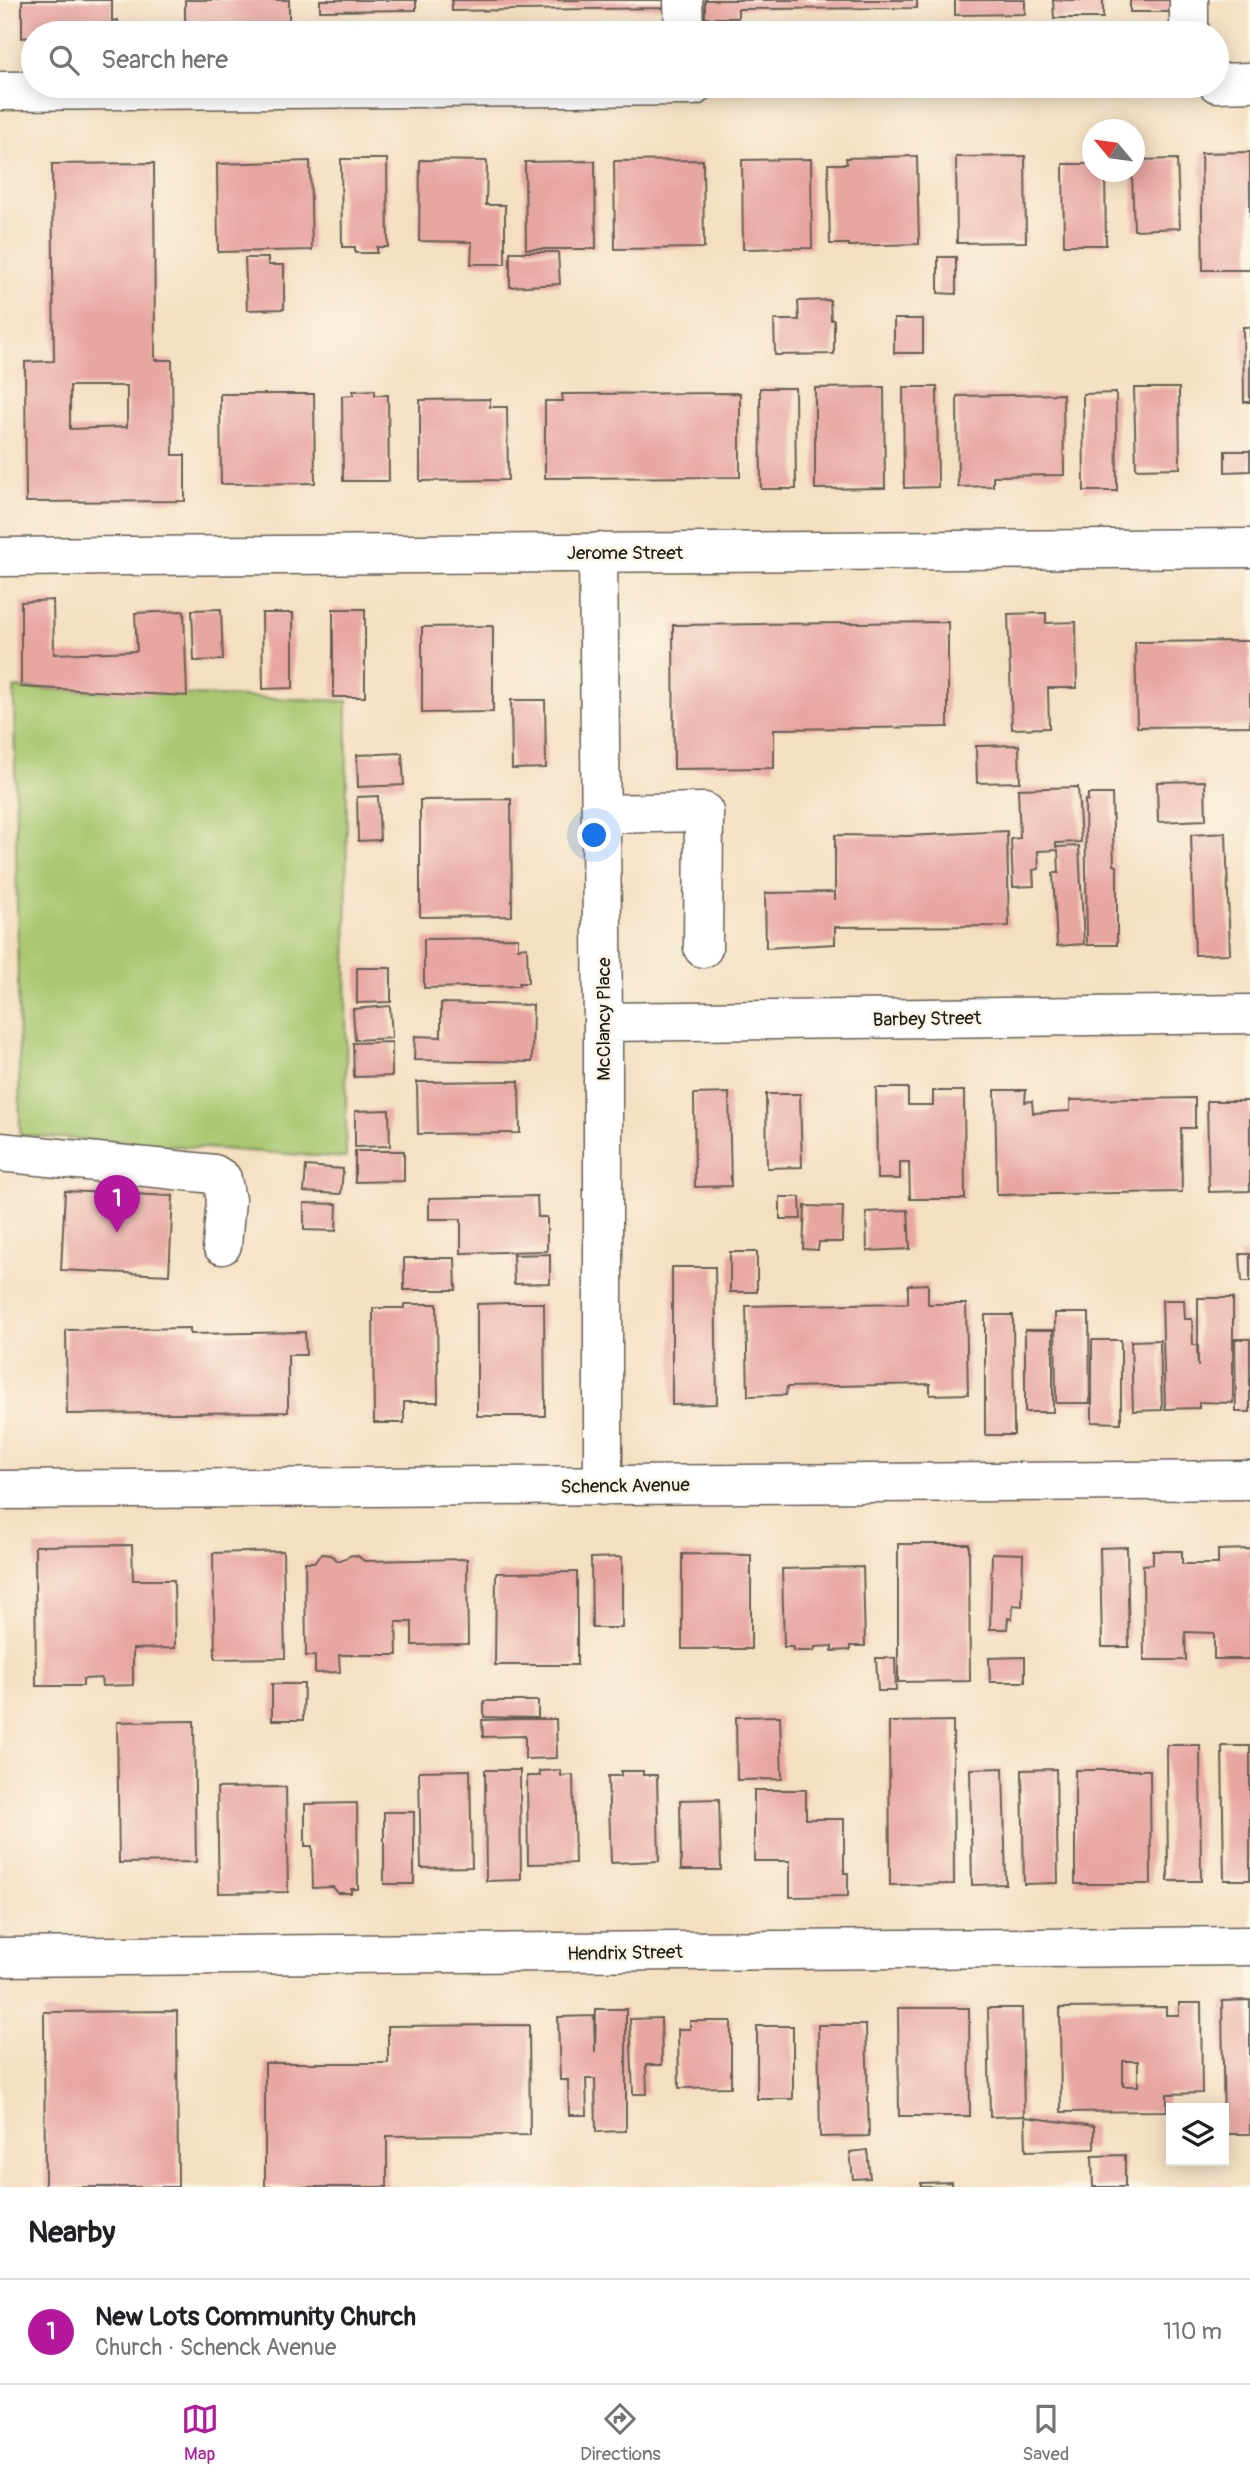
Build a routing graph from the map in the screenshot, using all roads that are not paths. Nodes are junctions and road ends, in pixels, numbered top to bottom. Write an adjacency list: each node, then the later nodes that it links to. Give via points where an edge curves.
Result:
1 (683, 0): 3 (street)
2 (1189, 0): 4 (street)
3 (684, 21)
4 (1189, 21)
5 (1250, 82): 6 (street)
6 (1229, 83)
7 (0, 91): 8 (street)
8 (21, 91)
9 (1250, 548): 10 (street, Jerome Street)
10 (598, 552): 11 (street, Jerome Street); 12 (street, McClancy Place)
11 (0, 557)
12 (601, 814): 13 (street, via 704,812); 15 (street, McClancy Place)
13 (703, 948)
14 (1250, 1014): 15 (street, Barbey Street)
15 (603, 1022): 19 (street, McClancy Place)
16 (0, 1152): 17 (street, via 214,1174 225,1189)
17 (222, 1245)
18 (1250, 1480): 19 (street, Schenck Avenue)
19 (603, 1486): 20 (street, Schenck Avenue)
20 (0, 1490)
21 (1250, 1946): 22 (street, Hendrix Street)
22 (0, 1957)

